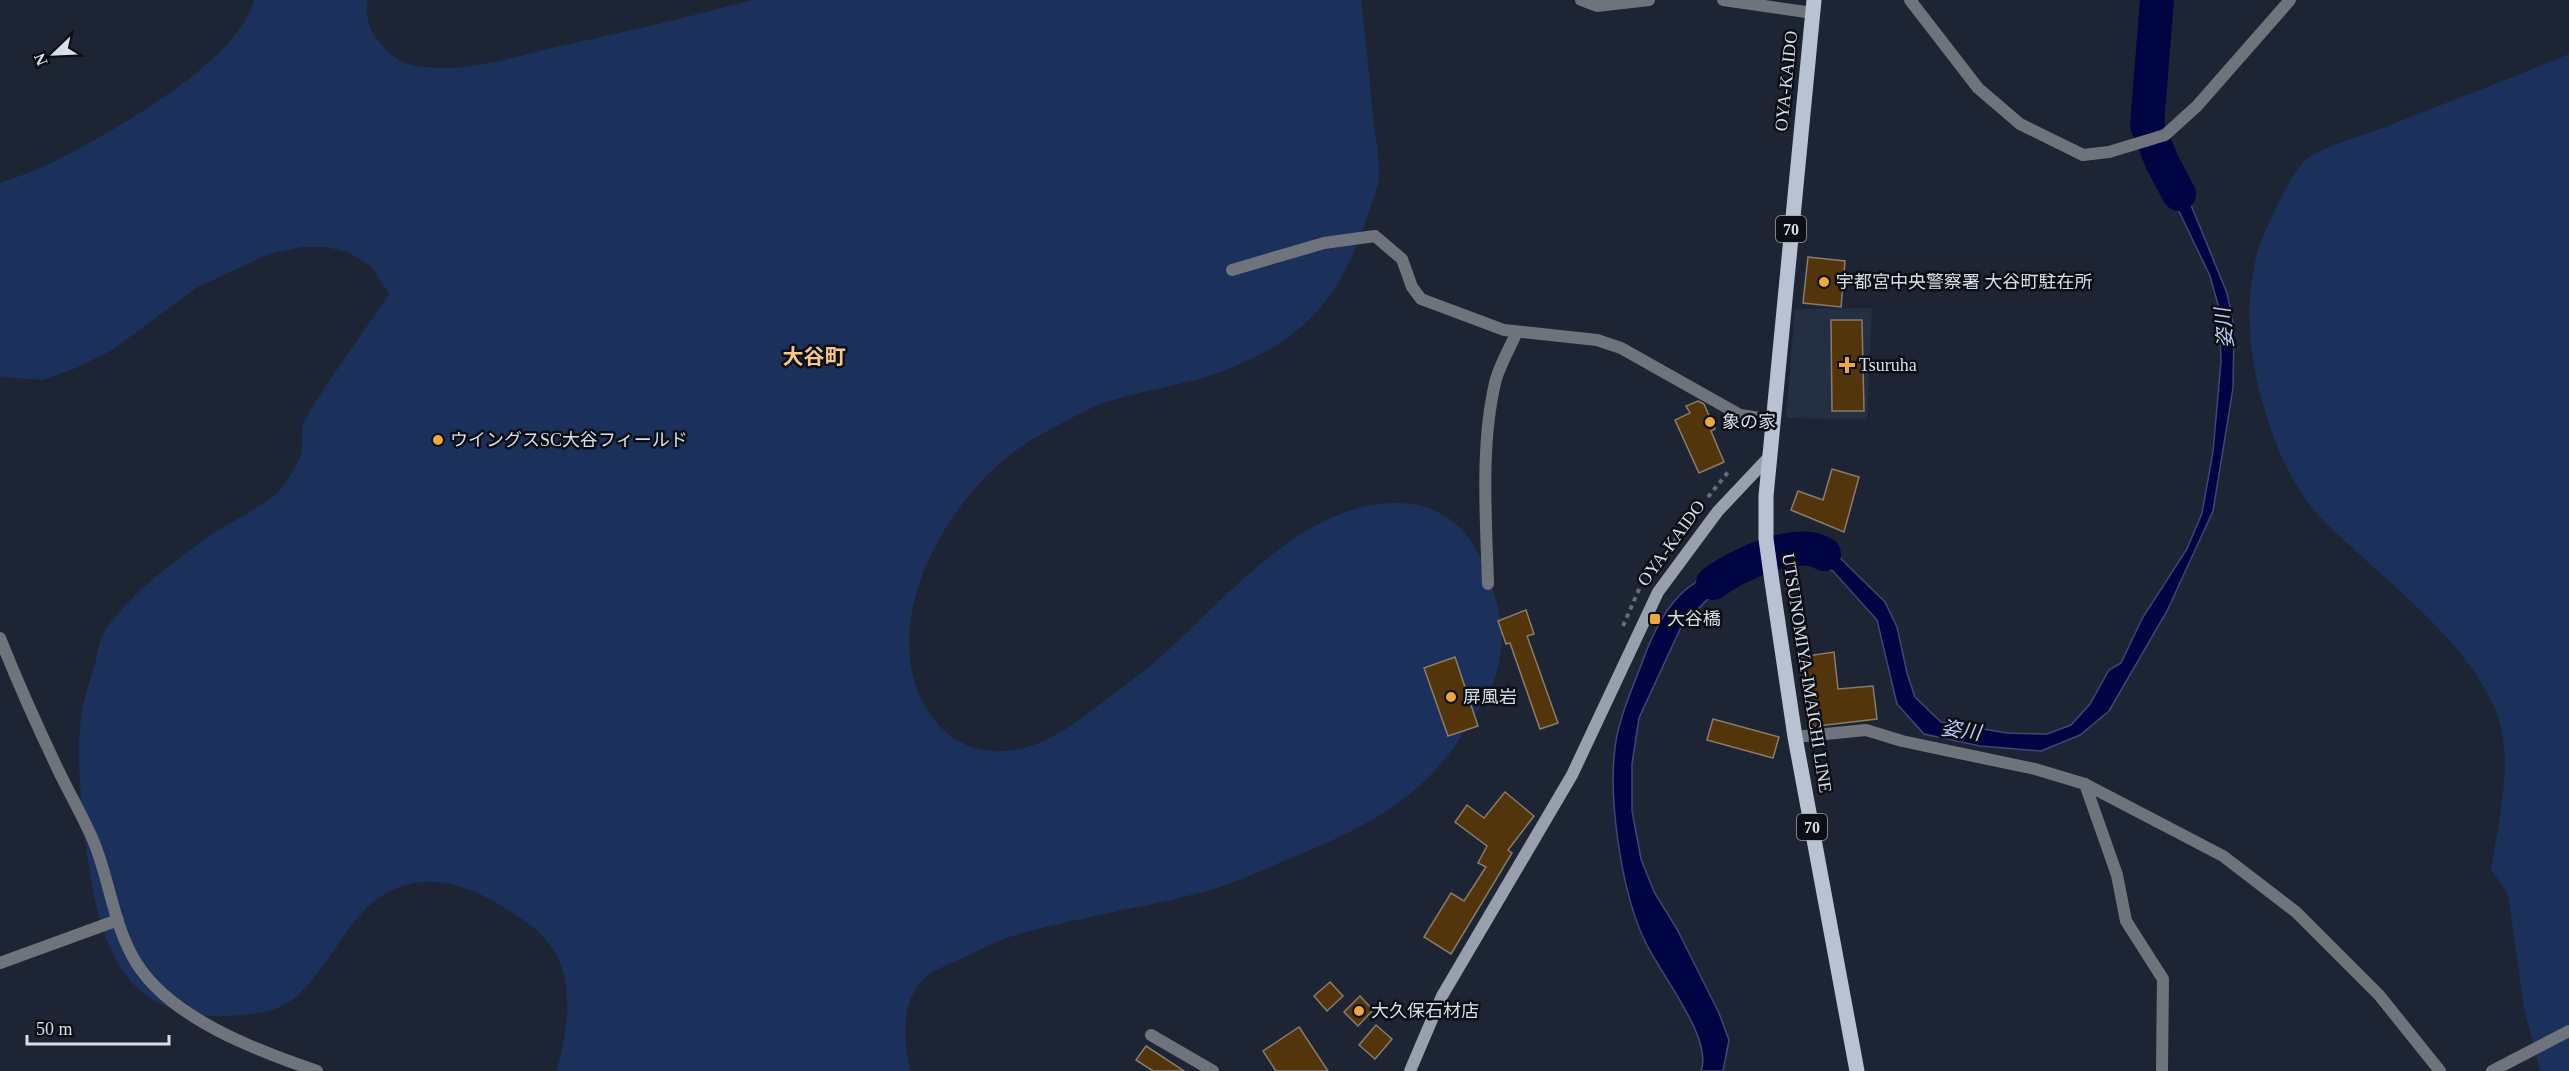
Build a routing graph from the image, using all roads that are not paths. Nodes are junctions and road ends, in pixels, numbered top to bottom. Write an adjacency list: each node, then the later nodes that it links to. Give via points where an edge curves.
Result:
1 (1581, 0): 2 (street, via 1597,6)
2 (1649, 0)
3 (1723, 0): 6 (street)
4 (1911, 0): 5 (street, via 1978,88 2020,124 2083,155 2109,152 2165,135 2197,106)
5 (2290, 0)
6 (1813, 7): 9 (main road, OYA-KAIDO / 70)
7 (1232, 270): 8 (street, via 1324,243 1375,236 1402,259 1412,287 1421,298)
8 (1517, 332): 9 (street, via 1605,342 1740,415); 11 (street, via 1496,378 1490,426 1485,482)
9 (1773, 420): 10 (main road, OYA-KAIDO / 70)
10 (1769, 457): 13 (main road, UTSUNOMIYA-IMAICHI LINE / 70, via 1766,539); 22 (main road, OYA-KAIDO, via 1718,510 1658,592 1572,775 1442,996)
11 (1488, 584)
12 (0, 638): 15 (street, via 94,841)
13 (1795, 737): 14 (street, via 1866,730); 23 (main road, UTSUNOMIYA-IMAICHI LINE / 70)
14 (2085, 784): 19 (street, via 2117,875 2126,921 2163,979); 25 (street, via 2223,856 2296,912 2379,995)
15 (118, 920): 16 (street); 20 (street, via 137,964 172,1000 208,1025 277,1058)
16 (0, 963)
17 (2569, 1031): 26 (street)
18 (1151, 1035): 21 (street)
19 (2162, 1066): 24 (street)
20 (317, 1071)
21 (1213, 1071)
22 (1410, 1071)
23 (1857, 1071)
24 (2171, 1071)
25 (2440, 1071)
26 (2492, 1071)

